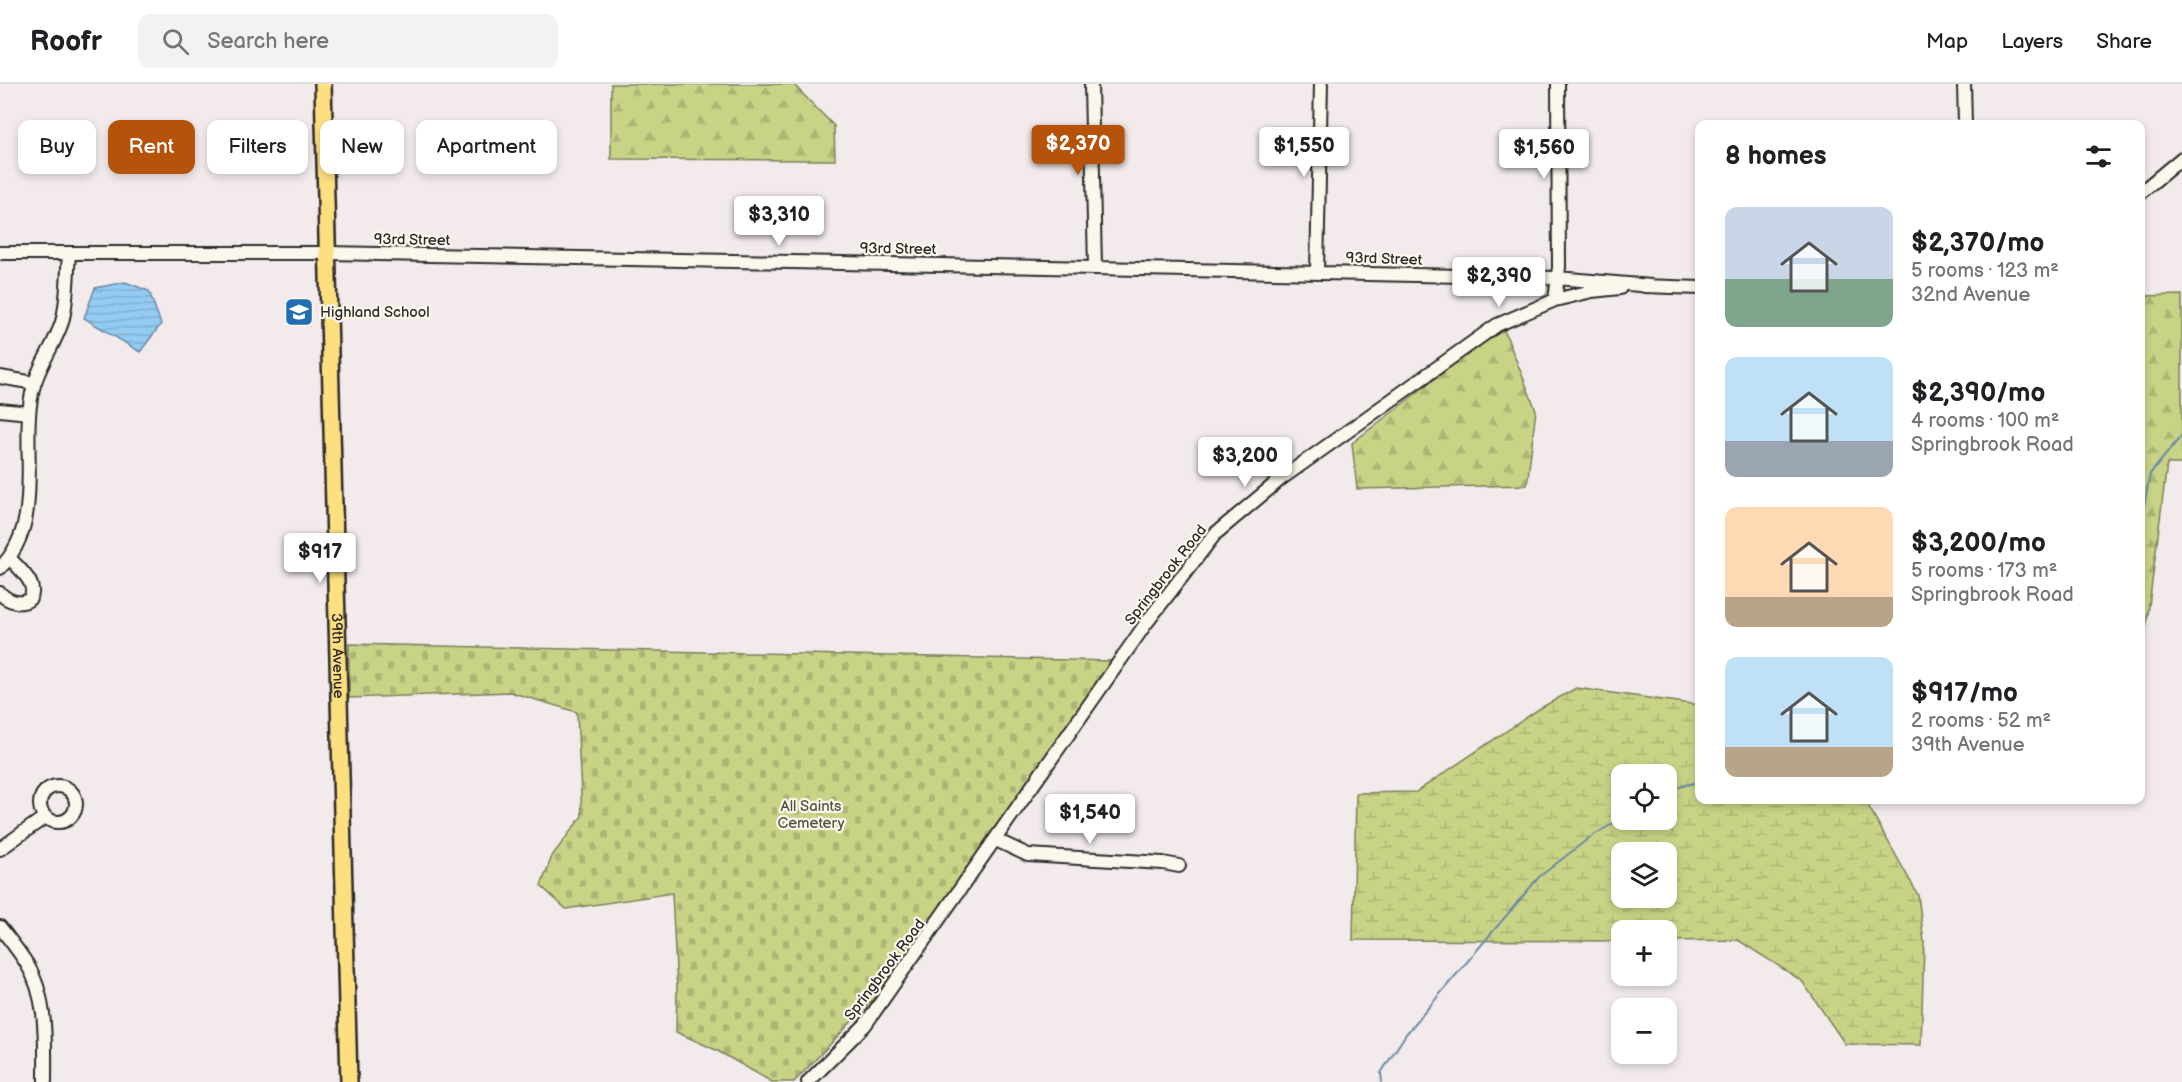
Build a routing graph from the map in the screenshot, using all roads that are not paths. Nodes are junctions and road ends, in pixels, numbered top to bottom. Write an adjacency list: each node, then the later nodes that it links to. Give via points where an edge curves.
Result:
1 (323, 84): 10 (main road, 39th Avenue)
2 (1091, 84): 12 (street)
3 (1321, 84): 13 (street)
4 (1558, 84): 14 (street)
5 (1964, 84): 6 (street)
6 (1965, 120)
7 (2182, 158): 8 (street)
8 (2145, 189)
9 (0, 253): 11 (street, 93rd Street)
10 (328, 253): 11 (street, 93rd Street); 12 (street, 93rd Street); 31 (main road, 39th Avenue)
11 (69, 254): 19 (street, via 62,322)
12 (1095, 268): 13 (street, 93rd Street)
13 (1317, 272): 14 (street, 93rd Street)
14 (1557, 278): 15 (street, 93rd Street); 17 (street)
15 (1651, 286): 16 (street, Springbrook Road); 17 (street, Springbrook Road, via 1592,291)
16 (1695, 288)
17 (1555, 300): 26 (street, Springbrook Road, via 1515,316 1479,338 1282,478 1215,534 1147,622)
18 (0, 377): 19 (street)
19 (34, 383): 21 (street)
20 (0, 410): 21 (street)
21 (29, 413): 22 (street, via 26,519)
22 (10, 558): 23 (street); 24 (street, via 31,585 31,594 18,604 7,602)
23 (0, 568)
24 (0, 593)
25 (45, 817): 27 (street)
26 (996, 840): 28 (street, via 1028,855); 32 (street, Springbrook Road, via 865,1025)
27 (0, 849)
28 (1179, 866)
29 (0, 927): 30 (street, via 28,965 37,986 45,1037)
30 (45, 1082)
31 (349, 1082)
32 (808, 1082)

